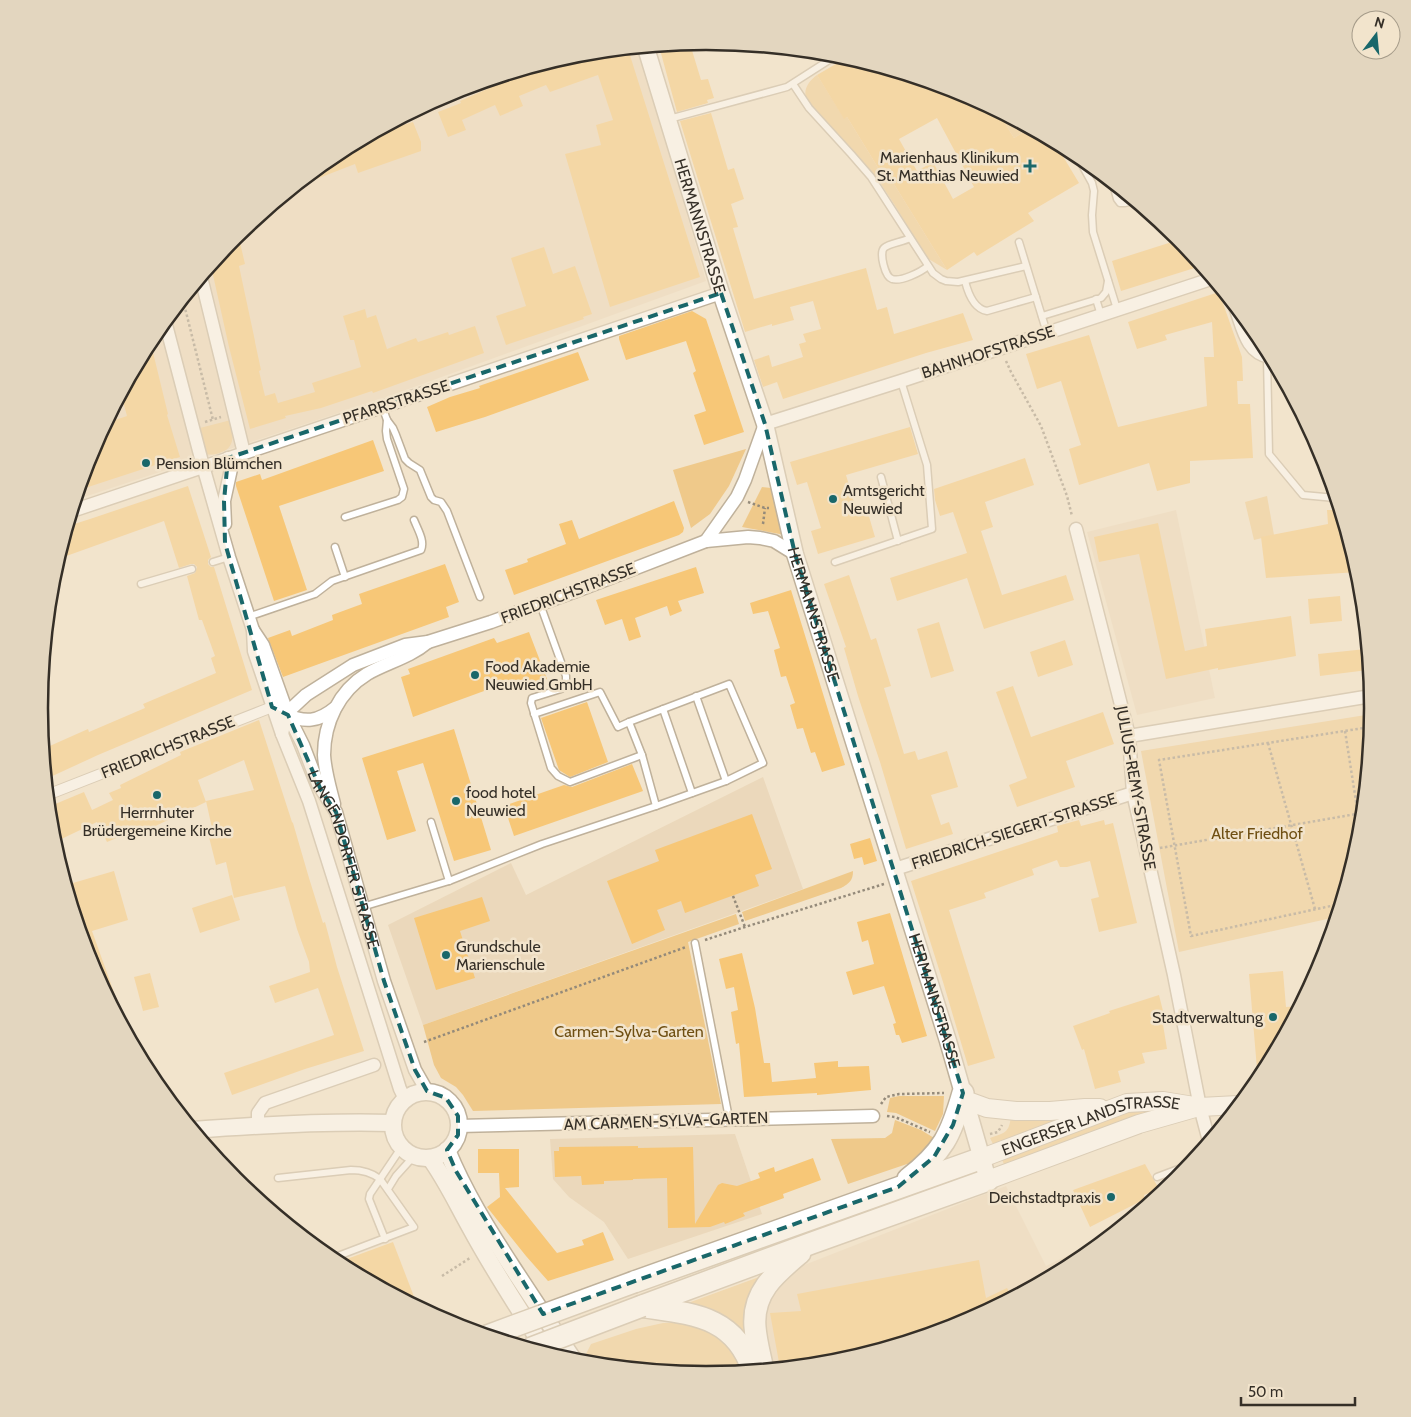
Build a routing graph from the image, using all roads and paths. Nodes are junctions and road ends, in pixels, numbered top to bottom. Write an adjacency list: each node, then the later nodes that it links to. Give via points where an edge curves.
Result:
1 (648, 53): 4 (street, HERMANNSTRASSE)
2 (827, 62): 3 (lane)
3 (793, 84): 4 (lane); 8 (lane, via 809,108 871,177)
4 (667, 119): 16 (street, HERMANNSTRASSE)
5 (1085, 171): 12 (lane, via 1094,191 1093,232)
6 (1116, 194): 7 (lane, via 1120,203)
7 (1126, 203)
8 (910, 238): 10 (lane); 10 (lane, via 883,248 886,274 896,280)
9 (1019, 242): 11 (lane)
10 (928, 266): 13 (lane, via 940,279)
11 (1026, 266): 13 (lane); 17 (lane)
12 (1108, 280): 18 (lane, via 1104,296); 20 (lane)
13 (965, 281): 17 (lane, via 968,293 978,308 987,311)
14 (1205, 281): 20 (street, BAHNHOFSTRASSE)
15 (203, 285): 31 (street)
16 (721, 294): 30 (street, PFARRSTRASSE); 34 (street, HERMANNSTRASSE)
17 (1033, 298): 22 (lane)
18 (1096, 299): 21 (lane); 22 (lane)
19 (185, 306): 32 (path)
20 (1117, 309): 21 (street, BAHNHOFSTRASSE)
21 (1101, 315): 25 (street, BAHNHOFSTRASSE)
22 (1042, 316): 25 (lane)
23 (1243, 329): 27 (street, via 1250,347)
24 (167, 330): 35 (street, LANGENDORFER STRASSE)
25 (1048, 333): 26 (street, BAHNHOFSTRASSE)
26 (1003, 348): 29 (street, BAHNHOFSTRASSE); 46 (path, via 1007,364 1050,448)
27 (1260, 354)
28 (1269, 369): 40 (lane, via 1269,454 1303,495)
29 (901, 381): 34 (street, BAHNHOFSTRASSE); 48 (lane, via 927,465 932,530)
30 (382, 406): 33 (lane); 36 (street, PFARRSTRASSE)
31 (235, 414): 32 (path); 36 (street)
32 (213, 420): 35 (path)
33 (387, 420): 44 (lane, via 387,439 404,490 402,498); 58 (lane, via 404,459 420,470 430,497 445,506)
34 (765, 424): 41 (street); 42 (street, HERMANNSTRASSE)
35 (191, 425): 38 (street, LANGENDORFER STRASSE)
36 (244, 453): 37 (street, PFARRSTRASSE)
37 (228, 458): 38 (street, PFARRSTRASSE); 49 (street, LANGENDORFER STRASSE, via 231,469 224,501)
38 (203, 466): 43 (street, PFARRSTRASSE); 49 (street, LANGENDORFER STRASSE)
39 (881, 477): 48 (lane)
40 (1329, 497)
41 (737, 498): 42 (path, via 765,508); 47 (street)
42 (782, 505): 51 (street, HERMANNSTRASSE)
43 (79, 509)
44 (345, 516)
45 (414, 520): 56 (lane, via 423,546 421,550)
46 (1076, 529): 76 (street, JULIUS-REMY-STRASSE)
47 (706, 541): 51 (street, FRIEDRICHSTRASSE, via 760,538 774,541); 59 (street, FRIEDRICHSTRASSE)
48 (898, 541): 54 (lane)
49 (225, 543): 52 (street, LANGENDORFER STRASSE)
50 (336, 547): 56 (lane)
51 (795, 554): 91 (street, HERMANNSTRASSE)
52 (229, 557): 53 (lane); 60 (street, LANGENDORFER STRASSE)
53 (213, 562)
54 (835, 562)
55 (192, 569): 57 (lane)
56 (345, 577): 60 (lane, via 332,581 315,594)
57 (141, 584)
58 (480, 597)
59 (540, 604): 62 (street, FRIEDRICHSTRASSE); 70 (lane, via 566,683 561,689 532,698)
60 (248, 617): 61 (street, LANGENDORFER STRASSE)
61 (253, 630): 63 (street, LANGENDORFER STRASSE, via 264,645); 67 (street, LANGENDORFER STRASSE, via 254,651)
62 (428, 642): 64 (street, FRIEDRICHSTRASSE, via 406,645 353,665); 68 (street, FRIEDRICHSTRASSE, via 412,654 360,679 347,690)
63 (279, 693): 64 (street); 71 (street, LANGENDORFER STRASSE)
64 (306, 695): 71 (street, FRIEDRICHSTRASSE)
65 (696, 696): 69 (lane); 79 (lane); 79 (lane, via 729,684 763,763)
66 (1363, 697): 76 (street)
67 (272, 706): 71 (street, FRIEDRICHSTRASSE); 75 (street, LANGENDORFER STRASSE); 80 (street, FRIEDRICHSTRASSE)
68 (336, 708): 71 (street, FRIEDRICHSTRASSE, via 316,719 302,720); 85 (street, FRIEDRICHSTRASSE, via 327,729 324,755)
69 (663, 709): 72 (lane); 81 (lane)
70 (534, 714): 72 (lane, via 600,692 618,727); 78 (lane, via 551,768 570,782)
71 (288, 715): 75 (street, FRIEDRICHSTRASSE); 85 (street, LANGENDORFER STRASSE, via 321,790)
72 (629, 722): 78 (lane)
73 (1363, 728): 74 (path)
74 (1345, 731): 77 (path); 83 (path)
75 (282, 734): 103 (street, LANGENDORFER STRASSE, via 309,801)
76 (1129, 736): 82 (street, JULIUS-REMY-STRASSE)
77 (1268, 743): 88 (path); 89 (path, via 1159,760)
78 (642, 755): 84 (lane)
79 (726, 781): 81 (lane)
80 (53, 793)
81 (692, 793): 84 (lane)
82 (1133, 793): 90 (street, JULIUS-REMY-STRASSE); 91 (street, FRIEDRICH-SIEGERT-STRASSE)
83 (1356, 804)
84 (656, 806): 92 (lane, via 542,844)
85 (336, 812): 95 (street, LANGENDORFER STRASSE)
86 (1355, 815): 88 (path)
87 (431, 822): 92 (lane)
88 (1291, 825): 89 (path); 96 (path)
89 (1175, 845): 90 (path); 96 (path, via 1191,936)
90 (1146, 849): 105 (street, JULIUS-REMY-STRASSE)
91 (896, 874): 97 (path); 102 (street, HERMANNSTRASSE)
92 (450, 881): 95 (lane)
93 (733, 896): 97 (path)
94 (1333, 905): 96 (path)
95 (362, 907): 101 (street, LANGENDORFER STRASSE, via 398,1023)
96 (1315, 909)
97 (745, 926): 98 (path)
98 (696, 943): 99 (path); 108 (lane)
99 (424, 1042)
100 (374, 1065): 110 (street, via 265,1103 258,1113)
101 (427, 1091): 103 (street); 111 (street, via 446,1098 454,1106)
102 (964, 1096): 106 (main road, via 987,1108 1004,1110); 107 (path, via 899,1094 886,1097); 116 (street, HERMANNSTRASSE); 122 (highway, via 942,1147)
103 (405, 1099): 109 (street, via 398,1106)
104 (1231, 1105): 105 (main road, ENGERSER LANDSTRASSE)
105 (1200, 1107): 106 (main road, ENGERSER LANDSTRASSE, via 1157,1101 1127,1103); 113 (street, JULIUS-REMY-STRASSE); 121 (main road, ENGERSER LANDSTRASSE, via 1139,1124)
106 (1108, 1110): 116 (main road, ENGERSER LANDSTRASSE)
107 (873, 1116): 108 (street, AM CARMEN-SYLVA-GARTEN)
108 (729, 1118): 111 (street, AM CARMEN-SYLVA-GARTEN)
109 (392, 1123): 110 (street); 115 (street, via 396,1140)
110 (258, 1125): 112 (street)
111 (460, 1126): 114 (street, via 454,1144)
112 (200, 1129)
113 (1207, 1134)
114 (448, 1150): 115 (street, via 439,1156); 133 (street, via 466,1191 497,1244)
115 (415, 1154): 120 (lane); 123 (lane); 132 (street, via 443,1176 470,1228)
116 (982, 1158): 121 (street, HERMANNSTRASSE); 122 (highway)
117 (1174, 1171): 118 (lane)
118 (1157, 1177)
119 (278, 1178): 120 (lane, via 351,1170 373,1173)
120 (380, 1178): 123 (lane); 124 (lane, via 369,1199)
121 (988, 1180): 125 (highway)
122 (898, 1188): 130 (highway, bridge)
123 (388, 1190): 124 (lane, via 414,1227)
124 (385, 1239): 126 (lane)
125 (812, 1243): 129 (highway); 134 (highway, via 774,1275 759,1297 754,1324)
126 (339, 1256)
127 (473, 1256): 128 (path)
128 (442, 1276)
129 (642, 1306): 131 (highway, bridge); 135 (highway, via 687,1313 712,1321 737,1341)
130 (496, 1333)
131 (538, 1345)
132 (542, 1346)
133 (568, 1352)
134 (762, 1364)
135 (751, 1365)

